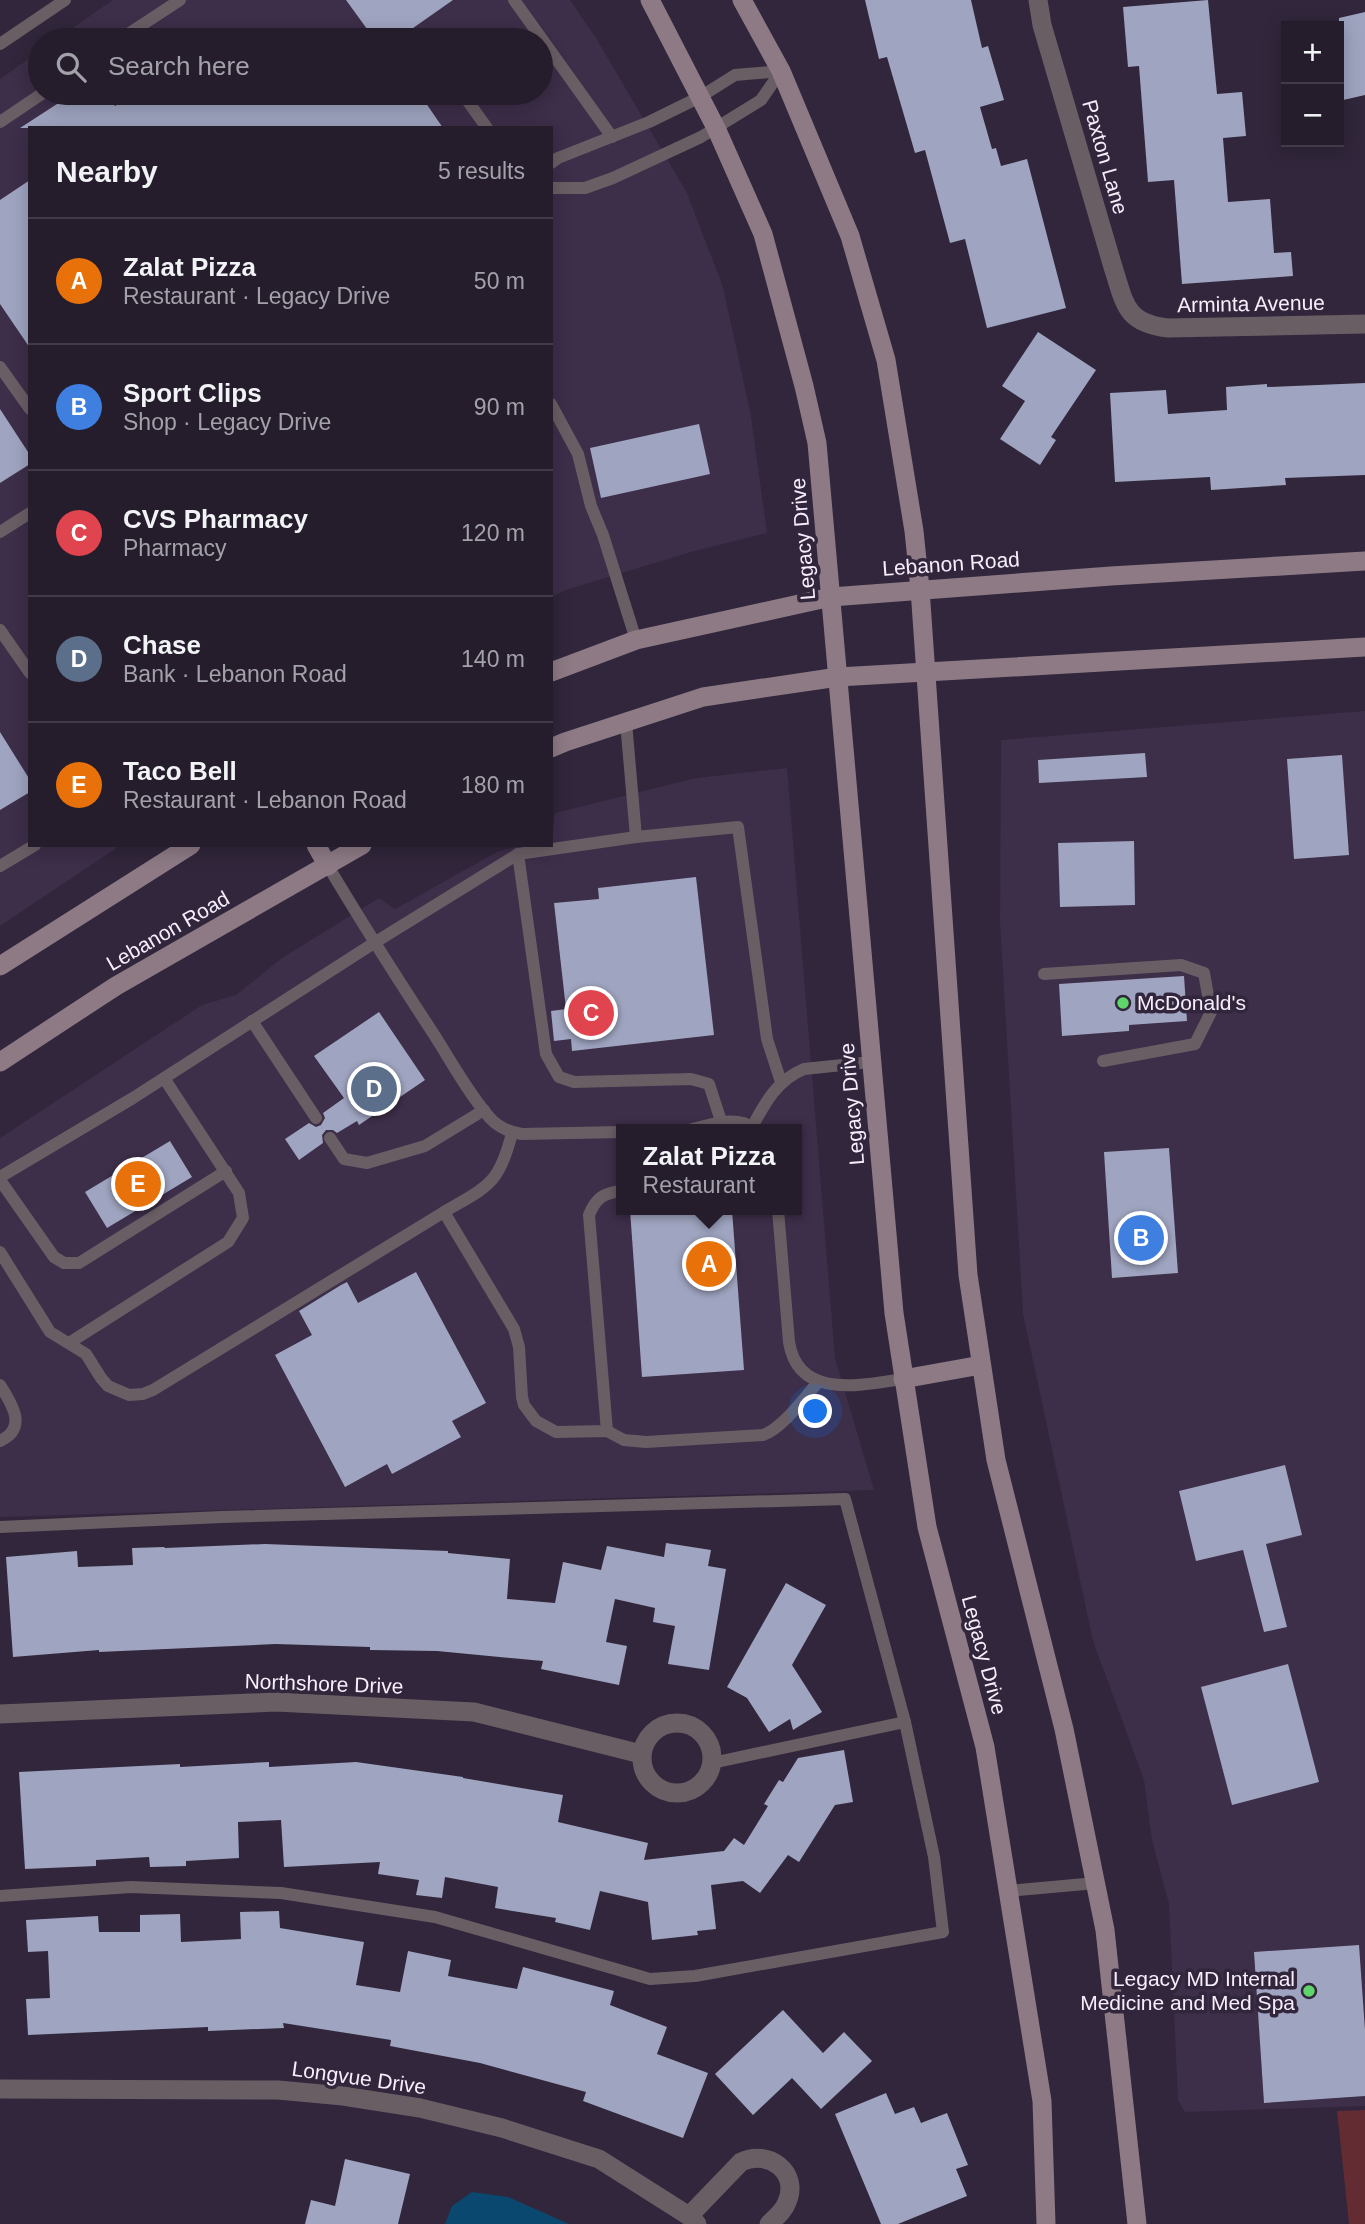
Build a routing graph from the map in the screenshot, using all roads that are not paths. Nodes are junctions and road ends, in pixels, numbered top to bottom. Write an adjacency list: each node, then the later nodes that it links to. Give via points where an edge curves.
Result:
1 (65, 0): 9 (lane)
2 (180, 0): 7 (lane)
3 (514, 0): 8 (lane)
4 (650, 0): 12 (main road, Legacy Drive)
5 (742, 0): 11 (main road)
6 (1038, 0): 21 (street, Paxton Lane, via 1116,277 1130,313)
7 (137, 28)
8 (534, 28)
9 (0, 44)
10 (553, 55): 18 (lane)
11 (781, 71): 12 (lane, via 735,75); 17 (lane, via 761,100); 29 (main road, via 850,236 886,360)
12 (701, 97): 17 (main road, Legacy Drive); 18 (lane)
13 (28, 103): 15 (lane)
14 (471, 105): 16 (lane)
15 (0, 122)
16 (486, 126)
17 (716, 128): 20 (lane, via 613,178 585,188); 30 (main road, Legacy Drive, via 763,234 804,386 817,443)
18 (612, 137): 19 (lane)
19 (553, 162)
20 (553, 188)
21 (1139, 322): 22 (street, Arminta Avenue, via 1168,328)
22 (1365, 324)
23 (0, 367): 24 (lane)
24 (28, 406)
25 (553, 408): 32 (lane, via 578,454)
26 (26, 515): 27 (lane)
27 (0, 532)
28 (1365, 561): 29 (main road, Lebanon Road)
29 (920, 589): 30 (main road, Lebanon Road); 36 (main road)
30 (831, 597): 32 (main road, Lebanon Road); 37 (main road, Legacy Drive)
31 (0, 629): 34 (lane)
32 (636, 640): 35 (main road, Lebanon Road)
33 (1365, 647): 36 (main road)
34 (28, 670)
35 (553, 671)
36 (926, 673): 37 (main road); 73 (main road, via 968,1275)
37 (838, 677): 38 (main road, via 703,697); 54 (main road, Legacy Drive)
38 (626, 722): 39 (main road); 40 (lane)
39 (553, 747)
40 (636, 837): 45 (lane); 56 (lane, via 738,827 767,1039)
41 (32, 847): 46 (lane)
42 (188, 847): 49 (main road)
43 (317, 847): 47 (main road)
44 (359, 847): 47 (main road, Lebanon Road)
45 (518, 855): 48 (lane); 59 (lane, via 546,1054 559,1077 574,1082 691,1079 709,1084)
46 (0, 866)
47 (328, 866): 48 (lane); 53 (main road, Lebanon Road, via 116,986)
48 (374, 943): 51 (lane); 57 (lane)
49 (0, 965)
50 (1044, 974): 52 (lane, via 1181,965 1204,973 1211,1012 1195,1044)
51 (252, 1021): 55 (lane); 58 (lane)
52 (1103, 1061)
53 (0, 1062)
54 (871, 1062): 56 (lane, via 804,1069); 74 (main road, Legacy Drive)
55 (164, 1078): 66 (lane); 67 (lane)
56 (781, 1082): 62 (lane)
57 (484, 1110): 64 (lane); 65 (lane, via 425,1146 367,1164 344,1160)
58 (316, 1118)
59 (722, 1121): 60 (lane); 61 (lane)
60 (711, 1124)
61 (745, 1124)
62 (756, 1124)
63 (616, 1132): 64 (lane)
64 (512, 1133): 69 (lane, via 502,1164 489,1184)
65 (330, 1138)
66 (226, 1171): 67 (lane, via 79,1263 64,1264 54,1257); 72 (lane, via 239,1193 243,1219 228,1242)
67 (0, 1179)
68 (616, 1192): 77 (lane, via 595,1201 589,1215)
69 (444, 1212): 72 (lane, via 149,1392 129,1395 113,1389 86,1354); 77 (lane, via 514,1329 522,1398 530,1414 556,1432)
70 (778, 1215): 75 (lane, via 790,1354 807,1375)
71 (0, 1252): 72 (lane, via 50,1332)
72 (69, 1343)
73 (981, 1365): 74 (main road); 84 (main road, via 996,1460 1064,1729)
74 (903, 1379): 75 (lane, via 850,1387); 85 (main road, Legacy Drive, via 927,1527 985,1747)
75 (819, 1381): 77 (lane, via 763,1435 646,1442 624,1440)
76 (0, 1385): 78 (lane, via 15,1409 16,1424 9,1437)
77 (607, 1431)
78 (0, 1441)
79 (0, 1527): 81 (lane, via 845,1499)
80 (0, 1714): 82 (street, Northshore Drive, via 276,1702 474,1712)
81 (905, 1722): 83 (lane); 86 (lane, via 934,1857 943,1932 695,1976 650,1979 435,1917 281,1893 131,1887)
82 (641, 1754): 83 (street, via 649,1780 672,1794 698,1787); 83 (street, via 655,1730 682,1723 705,1737 712,1749)
83 (712, 1763)
84 (1096, 1883): 85 (lane); 91 (main road)
85 (1008, 1891): 90 (main road, Legacy Drive, via 1042,2101)
86 (0, 1896)
87 (0, 2090): 88 (street, Longvue Drive, via 278,2090 420,2108 599,2159)
88 (693, 2220): 89 (street, Longvue Drive, via 737,2165 762,2158 782,2167 790,2187 787,2203)
89 (769, 2224)
90 (1046, 2224)
91 (1137, 2224)

